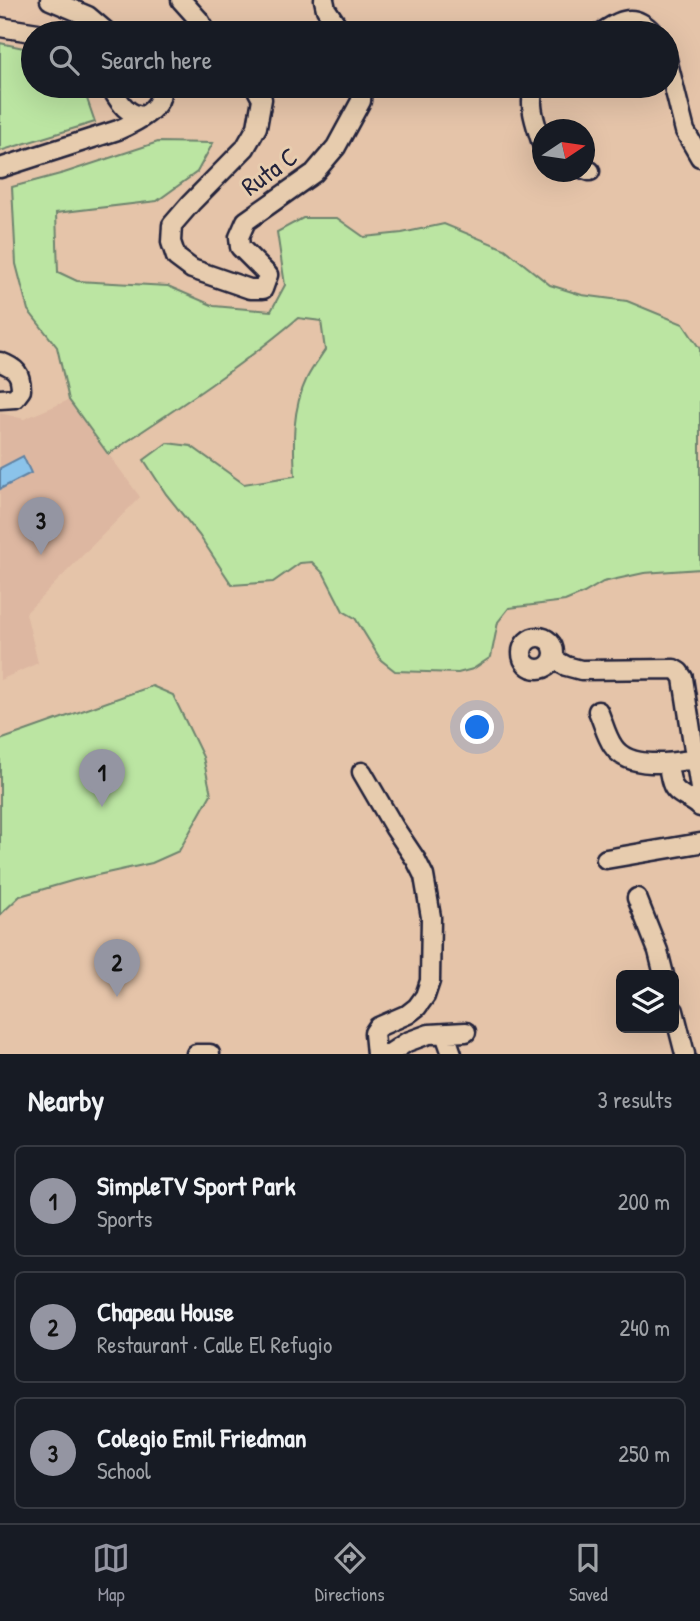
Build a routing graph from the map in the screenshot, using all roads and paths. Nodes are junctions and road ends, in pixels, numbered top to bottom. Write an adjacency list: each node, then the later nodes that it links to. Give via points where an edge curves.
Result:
1 (50, 0): 4 (street)
2 (181, 0): 5 (street)
3 (324, 0): 6 (street)
4 (94, 21)
5 (200, 21)
6 (334, 21)
7 (0, 27): 8 (street)
8 (21, 30)
9 (117, 98): 15 (street, via 128,111)
10 (160, 98): 15 (street)
11 (261, 98): 12 (street, Ruta C, via 257,127 245,148 172,225 176,257 192,270 250,289 262,289 268,275 240,247 246,221 314,173 336,147)
12 (361, 98)
13 (533, 98): 16 (street)
14 (677, 98): 17 (street, via 685,131)
15 (144, 116): 18 (street, via 118,131)
16 (535, 119)
17 (700, 157)
18 (0, 168)
19 (0, 362): 20 (street, via 16,371 21,390 15,398)
20 (0, 398)
21 (553, 659): 25 (street, via 580,670 680,671)
22 (598, 711): 23 (street, via 613,747 625,758)
23 (668, 764): 25 (street); 26 (street, via 673,786)
24 (362, 772): 36 (street, via 424,876 431,917 430,981 425,996 408,1014 378,1027)
25 (698, 774)
26 (700, 807)
27 (700, 843): 28 (street)
28 (606, 859)
29 (637, 898): 30 (street)
30 (663, 970)
31 (679, 1031): 39 (street)
32 (466, 1032): 33 (street)
33 (445, 1034): 37 (street, via 429,1034); 38 (street)
34 (196, 1054): 35 (street)
35 (210, 1054)
36 (376, 1054)
37 (389, 1054)
38 (452, 1054)
39 (685, 1054)

